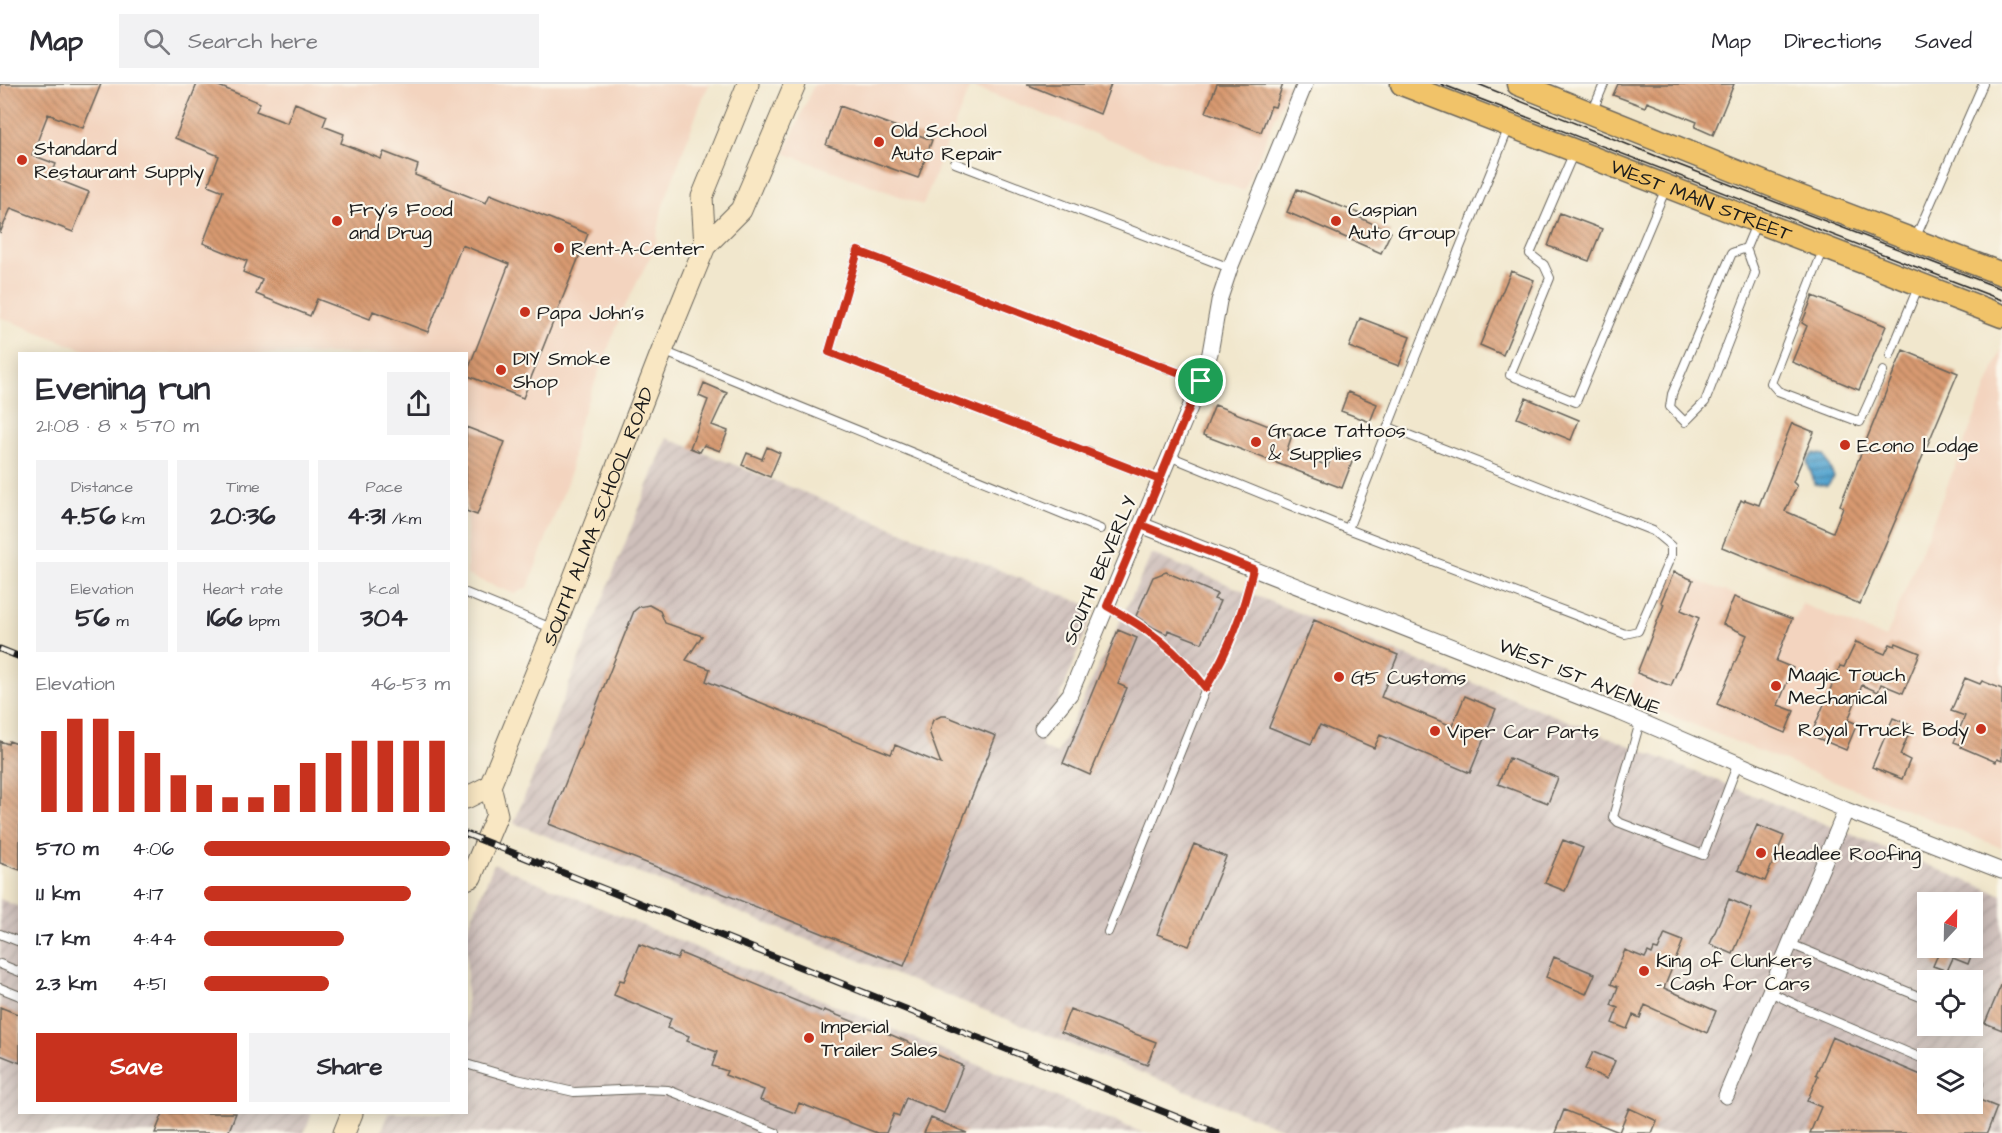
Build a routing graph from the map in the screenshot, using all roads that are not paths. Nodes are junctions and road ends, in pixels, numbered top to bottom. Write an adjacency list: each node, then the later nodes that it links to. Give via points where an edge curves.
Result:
1 (748, 84): 15 (main road, SOUTH ALMA SCHOOL ROAD, via 702,197)
2 (795, 84): 15 (main road, SOUTH ALMA SCHOOL ROAD, via 741,210)
3 (1305, 84): 18 (street, SOUTH BEVERLY)
4 (1402, 84): 9 (main road, WEST MAIN STREET)
5 (1518, 84): 8 (main road, WEST MAIN STREET)
6 (1604, 84): 8 (lane)
7 (1983, 84): 14 (lane)
8 (1591, 114): 14 (main road, WEST MAIN STREET)
9 (1509, 126): 10 (main road, WEST MAIN STREET); 26 (lane)
10 (1574, 151): 12 (main road, WEST MAIN STREET); 12 (lane, via 1530,254 1544,265 1550,278 1510,375 1576,402)
11 (955, 163): 18 (lane)
12 (1666, 187): 13 (main road, WEST MAIN STREET)
13 (1757, 222): 16 (lane); 17 (main road, WEST MAIN STREET)
14 (1915, 240): 19 (main road, WEST MAIN STREET)
15 (705, 246): 22 (main road, SOUTH ALMA SCHOOL ROAD)
16 (1746, 248): 16 (lane, via 1732,253 1672,394 1670,407 1685,422 1706,402 1755,273)
17 (1824, 248): 20 (main road, WEST MAIN STREET); 24 (lane, via 1771,383 1778,391 1860,422)
18 (1230, 268): 25 (street, SOUTH BEVERLY)
19 (2002, 274)
20 (1919, 284): 21 (main road, WEST MAIN STREET); 23 (lane)
21 (2002, 316)
22 (662, 351): 30 (lane); 35 (main road, SOUTH ALMA SCHOOL ROAD)
23 (1890, 356)
24 (1883, 371)
25 (1201, 381): 27 (street, SOUTH BEVERLY); 28 (lane, via 858,251 829,352)
26 (1389, 427): 31 (lane); 31 (lane, via 1653,531 1671,546 1671,556 1638,631 1625,634)
27 (1169, 456): 28 (street, SOUTH BEVERLY); 31 (lane)
28 (1160, 480): 29 (street, SOUTH BEVERLY)
29 (1141, 525): 32 (street, WEST 1ST AVENUE); 34 (street, SOUTH BEVERLY)
30 (1100, 529)
31 (1348, 529)
32 (1253, 569): 36 (lane, via 1227,652); 37 (street, WEST 1ST AVENUE)
33 (468, 594): 35 (lane)
34 (1107, 606): 36 (lane, via 1167,644); 38 (street, SOUTH BEVERLY, via 1070,694)
35 (554, 629): 40 (main road, SOUTH ALMA SCHOOL ROAD)
36 (1206, 688): 45 (lane)
37 (1640, 722): 39 (street, WEST 1ST AVENUE); 39 (lane, via 1613,817 1618,822 1703,855)
38 (1042, 728)
39 (1738, 764): 42 (street, WEST 1ST AVENUE)
40 (490, 786): 41 (main road); 44 (main road, via 497,815)
41 (468, 797)
42 (1846, 810): 43 (street, WEST 1ST AVENUE); 48 (street)
43 (2002, 871)
44 (468, 878)
45 (1108, 932)
46 (0, 934): 47 (lane)
47 (18, 941)
48 (1790, 944): 52 (street); 54 (lane)
49 (0, 964): 50 (lane)
50 (18, 971)
51 (0, 988): 53 (lane)
52 (1770, 992): 55 (lane); 57 (street)
53 (18, 995)
54 (1917, 996)
55 (1917, 1056)
56 (468, 1065): 60 (lane, via 574,1092 668,1090)
57 (1726, 1096)
58 (352, 1114): 59 (main road)
59 (344, 1133)
60 (776, 1133)

